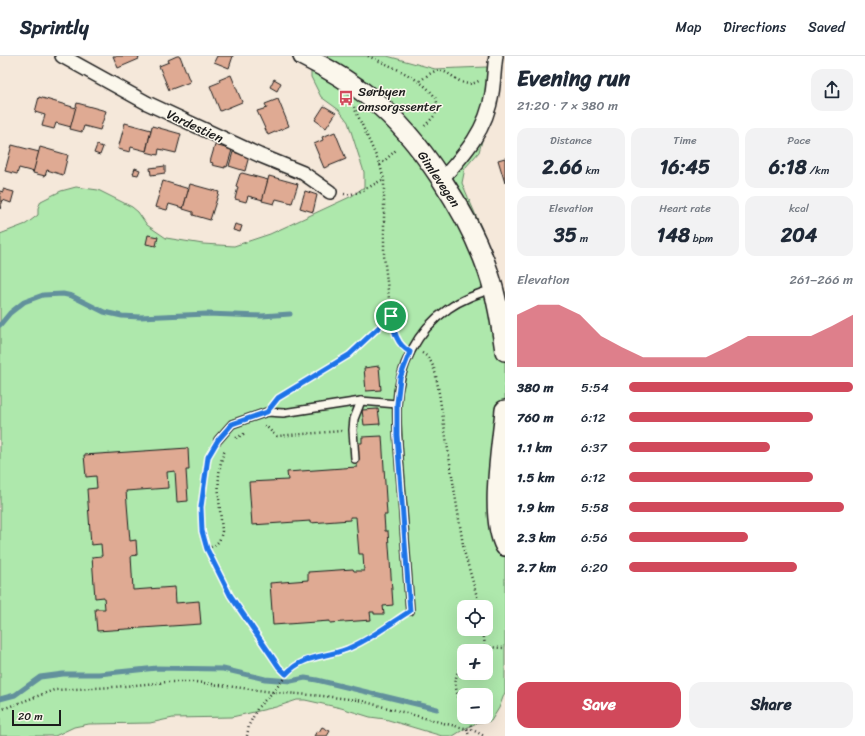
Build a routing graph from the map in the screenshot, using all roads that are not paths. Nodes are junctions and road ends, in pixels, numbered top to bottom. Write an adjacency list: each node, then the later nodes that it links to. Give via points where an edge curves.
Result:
1 (62, 56): 5 (street, Vardestien, via 147,104 303,173)
2 (303, 56): 4 (street, Gimlevegen, via 334,72 373,99 401,128)
3 (496, 56): 4 (street, via 492,94 486,118 463,156)
4 (441, 180): 6 (street, Gimlevegen, via 480,249)
5 (330, 192)
6 (493, 288): 7 (street, Gimlevegen); 9 (lane, via 470,296 448,309 427,328 410,352 400,378)
7 (505, 351)
8 (361, 401): 9 (lane); 12 (lane, via 282,413 267,412 232,424); 13 (lane, via 354,419)
9 (397, 404): 15 (lane)
10 (505, 410): 11 (street)
11 (504, 436): 14 (street, via 497,514 500,537)
12 (218, 440)
13 (355, 459)
14 (505, 546)
15 (410, 611)

